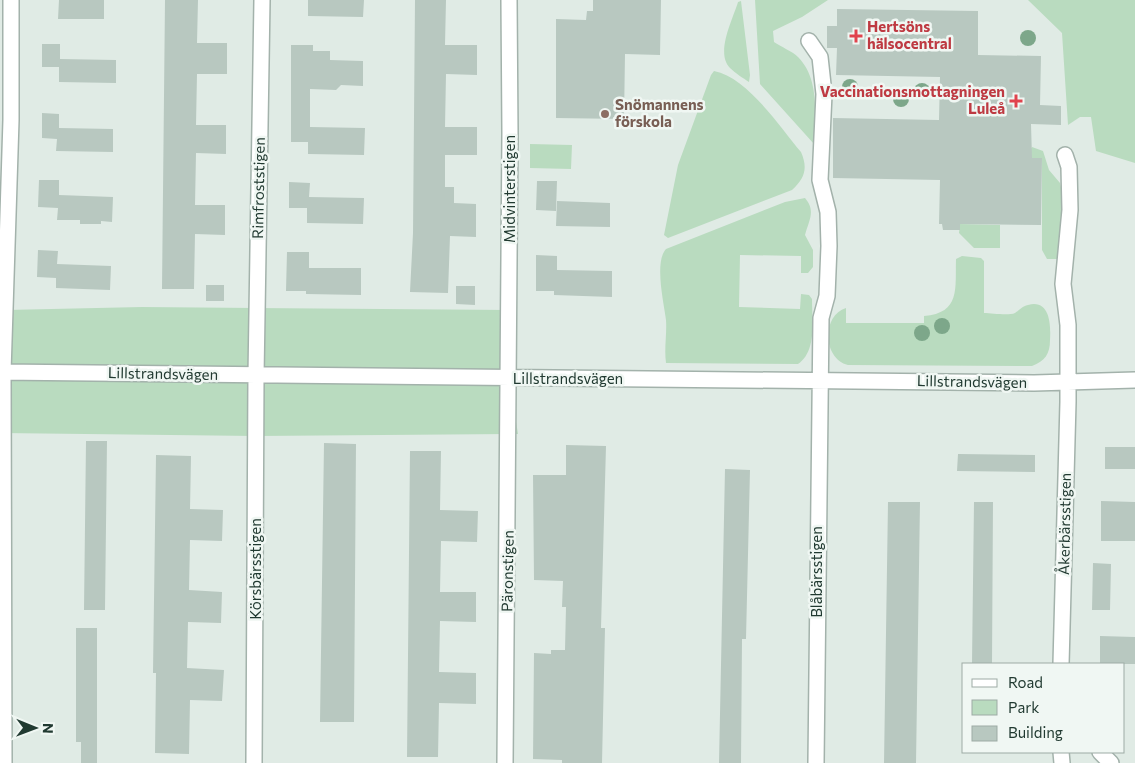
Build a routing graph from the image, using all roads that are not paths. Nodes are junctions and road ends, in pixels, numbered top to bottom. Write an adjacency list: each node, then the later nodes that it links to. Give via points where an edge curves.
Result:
1 (11, 0): 6 (street, via 11,120)
2 (262, 0): 7 (street, Rimfroststigen)
3 (509, 0): 8 (street, Midvinterstigen)
4 (809, 41): 10 (street, Blåbärsstigen, via 820,57 824,94 820,180 828,212 829,238 827,296 820,318)
5 (1065, 155): 11 (street, Åkerbärsstigen, via 1069,167 1070,210 1063,284 1068,324)
6 (1, 372): 7 (street, Lillstrandsvägen); 14 (street)
7 (256, 376): 8 (street, Lillstrandsvägen); 15 (street, Körsbärsstigen)
8 (509, 378): 10 (street, Lillstrandsvägen); 16 (street, Päronstigen)
9 (1135, 380): 11 (street, Lillstrandsvägen)
10 (820, 381): 11 (street, Lillstrandsvägen); 17 (street, Blåbärsstigen)
11 (1067, 383): 12 (street, Åkerbärsstigen)
12 (1061, 663)
13 (1101, 753): 18 (street)
14 (4, 763)
15 (254, 763)
16 (505, 763)
17 (816, 763)
18 (1112, 763)

